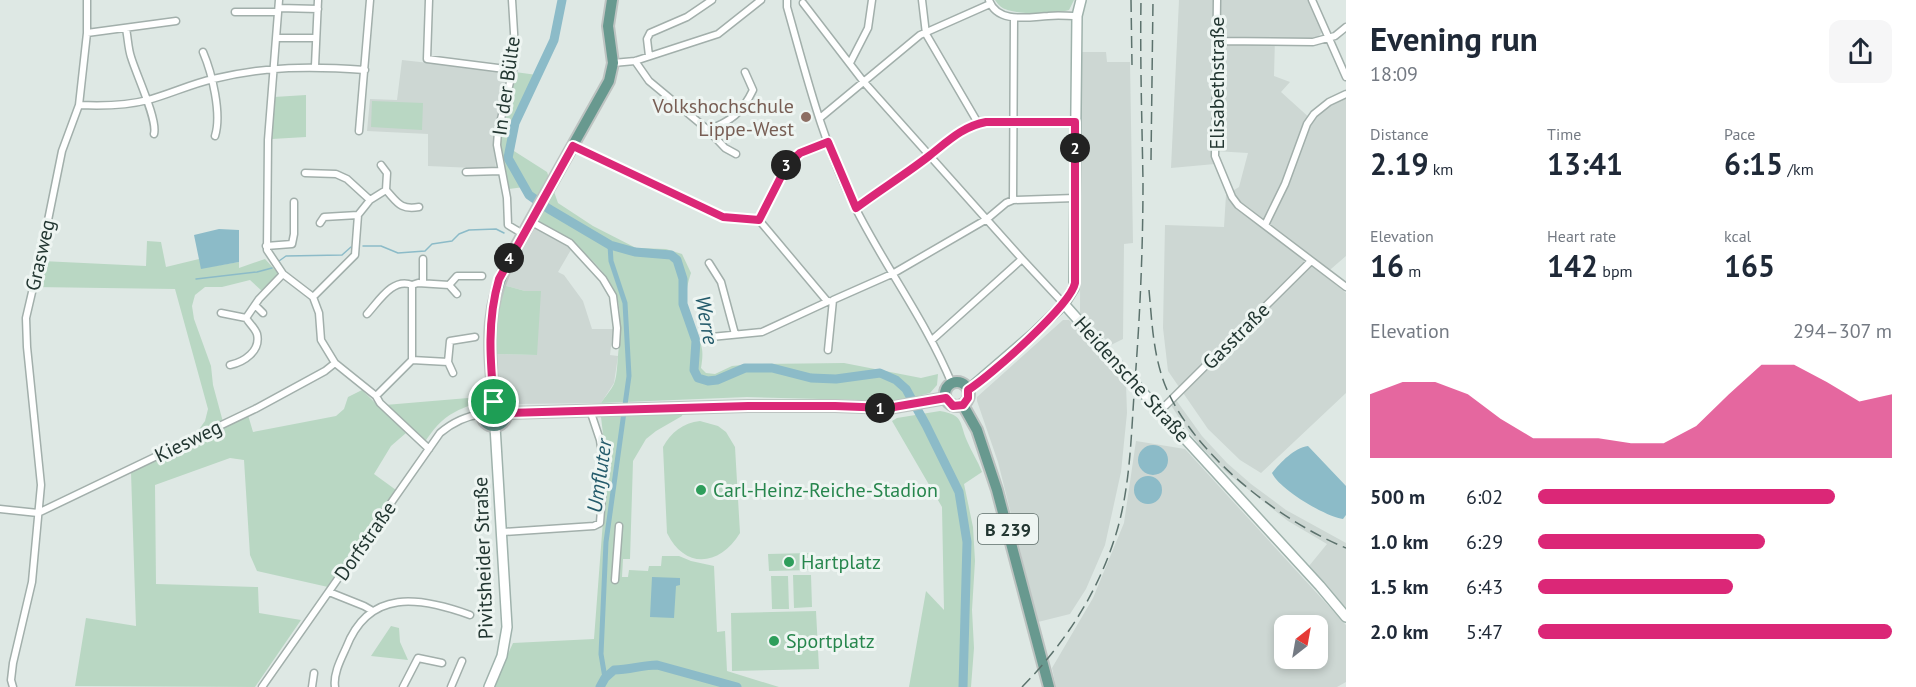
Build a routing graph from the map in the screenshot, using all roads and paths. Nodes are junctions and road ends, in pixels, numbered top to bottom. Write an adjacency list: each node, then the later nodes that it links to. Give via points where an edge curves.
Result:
1 (87, 0): 26 (street, Grasweg)
2 (279, 0): 19 (street)
3 (318, 0): 18 (street)
4 (369, 0): 39 (street)
5 (429, 0): 40 (street, via 427,59)
6 (513, 0): 40 (street, In der Bülte)
7 (612, 0): 35 (main road, via 608,26)
8 (712, 0): 33 (street, via 687,17 650,33)
9 (762, 0): 33 (street, via 718,34)
10 (787, 0): 48 (street)
11 (872, 0): 36 (street, via 868,28)
12 (922, 0): 27 (street)
13 (1081, 0): 21 (main road)
14 (1217, 0): 31 (street, Elisabethstraße)
15 (1312, 0): 30 (street)
16 (990, 2): 22 (street, via 998,12); 27 (street)
17 (803, 3): 36 (street, Heidensche Straße)
18 (318, 9): 19 (street); 29 (street)
19 (278, 10): 20 (street); 28 (street)
20 (235, 12)
21 (1077, 16): 22 (street); 50 (main road)
22 (1014, 18): 49 (street)
23 (176, 21): 25 (street)
24 (1346, 27): 30 (street)
25 (126, 29): 26 (street); 46 (street)
26 (87, 33): 47 (street, Grasweg)
27 (926, 34): 44 (street); 51 (street)
28 (276, 38): 29 (street); 38 (street)
29 (316, 38): 37 (street)
30 (1329, 38): 31 (street, via 1313,42); 42 (street)
31 (1216, 41): 76 (street, Elisabethstraße, via 1215,156 1232,197)
32 (203, 52): 43 (street)
33 (649, 56): 34 (street)
34 (635, 61): 35 (street); 52 (street, via 649,81)
35 (613, 63): 57 (main road, via 609,81)
36 (850, 63): 44 (street, Heidensche Straße)
37 (315, 66): 38 (street); 39 (street)
38 (273, 68): 43 (street); 78 (street)
39 (365, 70): 53 (street)
40 (513, 70): 61 (street, In der Bülte, via 498,130)
41 (745, 72): 52 (street, via 753,90 747,102 728,123)
42 (1346, 76)
43 (213, 79): 46 (street); 55 (street, via 218,128)
44 (863, 81): 48 (street); 59 (street, Heidensche Straße)
45 (1346, 94): 76 (street, via 1329,102 1307,124)
46 (146, 101): 47 (street); 54 (street)
47 (78, 105): 123 (street, Grasweg, via 62,152 26,318 41,485)
48 (820, 118): 56 (street)
49 (1012, 122): 50 (street); 51 (street); 67 (street)
50 (1075, 122): 65 (main road)
51 (978, 123): 59 (street, via 954,135)
52 (708, 130): 58 (street)
53 (359, 131)
54 (154, 134)
55 (215, 136)
56 (828, 142): 70 (street); 74 (street, via 800,153 787,165)
57 (573, 146): 72 (main road); 74 (street, via 723,217)
58 (736, 154)
59 (930, 155): 70 (street); 73 (street, Heidensche Straße)
60 (381, 165): 64 (street, via 387,173)
61 (501, 171): 62 (street); 77 (street, In der Bülte, via 508,225)
62 (466, 172)
63 (305, 173): 66 (street, via 336,174)
64 (386, 190): 66 (street); 69 (street, via 403,207)
65 (1075, 198): 67 (street); 93 (main road, via 1075,283)
66 (370, 200): 71 (street)
67 (1013, 201): 73 (street, via 1006,202)
68 (294, 202): 78 (street, via 292,244)
69 (419, 207)
70 (856, 208): 83 (street)
71 (357, 215): 75 (street, via 324,217); 91 (street, via 356,255)
72 (532, 216): 77 (main road); 103 (street, via 570,243 603,279 613,296)
73 (987, 219): 80 (street, Heidensche Straße); 83 (street)
74 (759, 220): 92 (street)
75 (320, 223)
76 (1265, 225): 81 (street, Elisabethstraße)
77 (523, 234): 114 (main road, via 494,296 489,341)
78 (266, 246): 84 (street)
79 (423, 259): 86 (street)
80 (1022, 260): 93 (street, Heidensche Straße); 102 (street)
81 (1311, 261): 89 (street, Elisabethstraße); 117 (street, Gasstraße)
82 (709, 263): 99 (street, via 721,282)
83 (894, 273): 92 (street); 102 (street)
84 (283, 274): 91 (street); 94 (street)
85 (482, 276): 88 (street, via 457,276)
86 (423, 283): 87 (street); 88 (street)
87 (412, 285): 97 (street, via 396,284); 105 (street)
88 (449, 285): 90 (street)
89 (1346, 287)
90 (457, 294)
91 (313, 297): 107 (street, via 321,340)
92 (830, 300): 99 (street, via 762,332); 104 (street)
93 (1064, 304): 111 (main road); 117 (main road, Heidensche Straße)
94 (255, 305): 96 (street); 98 (street)
95 (221, 312): 98 (street)
96 (263, 313)
97 (367, 314)
98 (246, 318): 108 (street, via 257,334 257,344 244,361)
99 (735, 334): 101 (street)
100 (475, 337): 106 (street, via 450,341)
101 (711, 337)
102 (932, 340): 110 (street)
103 (616, 345)
104 (828, 350)
105 (412, 360): 106 (street); 112 (street)
106 (448, 362): 109 (street)
107 (335, 363): 112 (street); 123 (street, Kiesweg, via 255,409)
108 (230, 365)
109 (453, 373)
110 (952, 384): 111 (main road, via 962,384); 113 (main road)
111 (968, 390): 115 (main road)
112 (376, 396): 121 (street)
113 (946, 398): 115 (main road, via 953,406); 116 (main road, via 888,408 759,405)
114 (494, 402): 118 (main road); 119 (main road, via 484,407)
115 (963, 405): 134 (main road, B 239, via 977,430 997,490)
116 (590, 410): 118 (main road); 125 (street, via 604,468 600,523)
117 (1160, 411): 130 (main road, Heidensche Straße)
118 (507, 413): 120 (main road, via 503,422)
119 (482, 414): 120 (main road, via 485,421); 121 (street, Dorfstraße, via 452,423 440,432)
120 (495, 426): 125 (main road, Pivitsheider Straße)
121 (429, 449): 127 (street, Dorfstraße)
122 (0, 509): 123 (street)
123 (38, 513): 135 (street, via 31,589 13,663)
124 (619, 526): 126 (street)
125 (502, 532): 141 (main road, Pivitsheider Straße, via 507,627 502,656)
126 (615, 580)
127 (329, 592): 128 (street); 136 (street, Dorfstraße)
128 (371, 610): 129 (street, via 397,601 453,608); 138 (street, via 348,641)
129 (470, 615)
130 (1346, 618)
131 (462, 661): 140 (street)
132 (442, 663): 139 (street, via 418,658)
133 (314, 673): 137 (street)
134 (1046, 686)
135 (13, 687)
136 (262, 687)
137 (312, 687)
138 (335, 687)
139 (404, 687)
140 (451, 687)
141 (489, 687)

